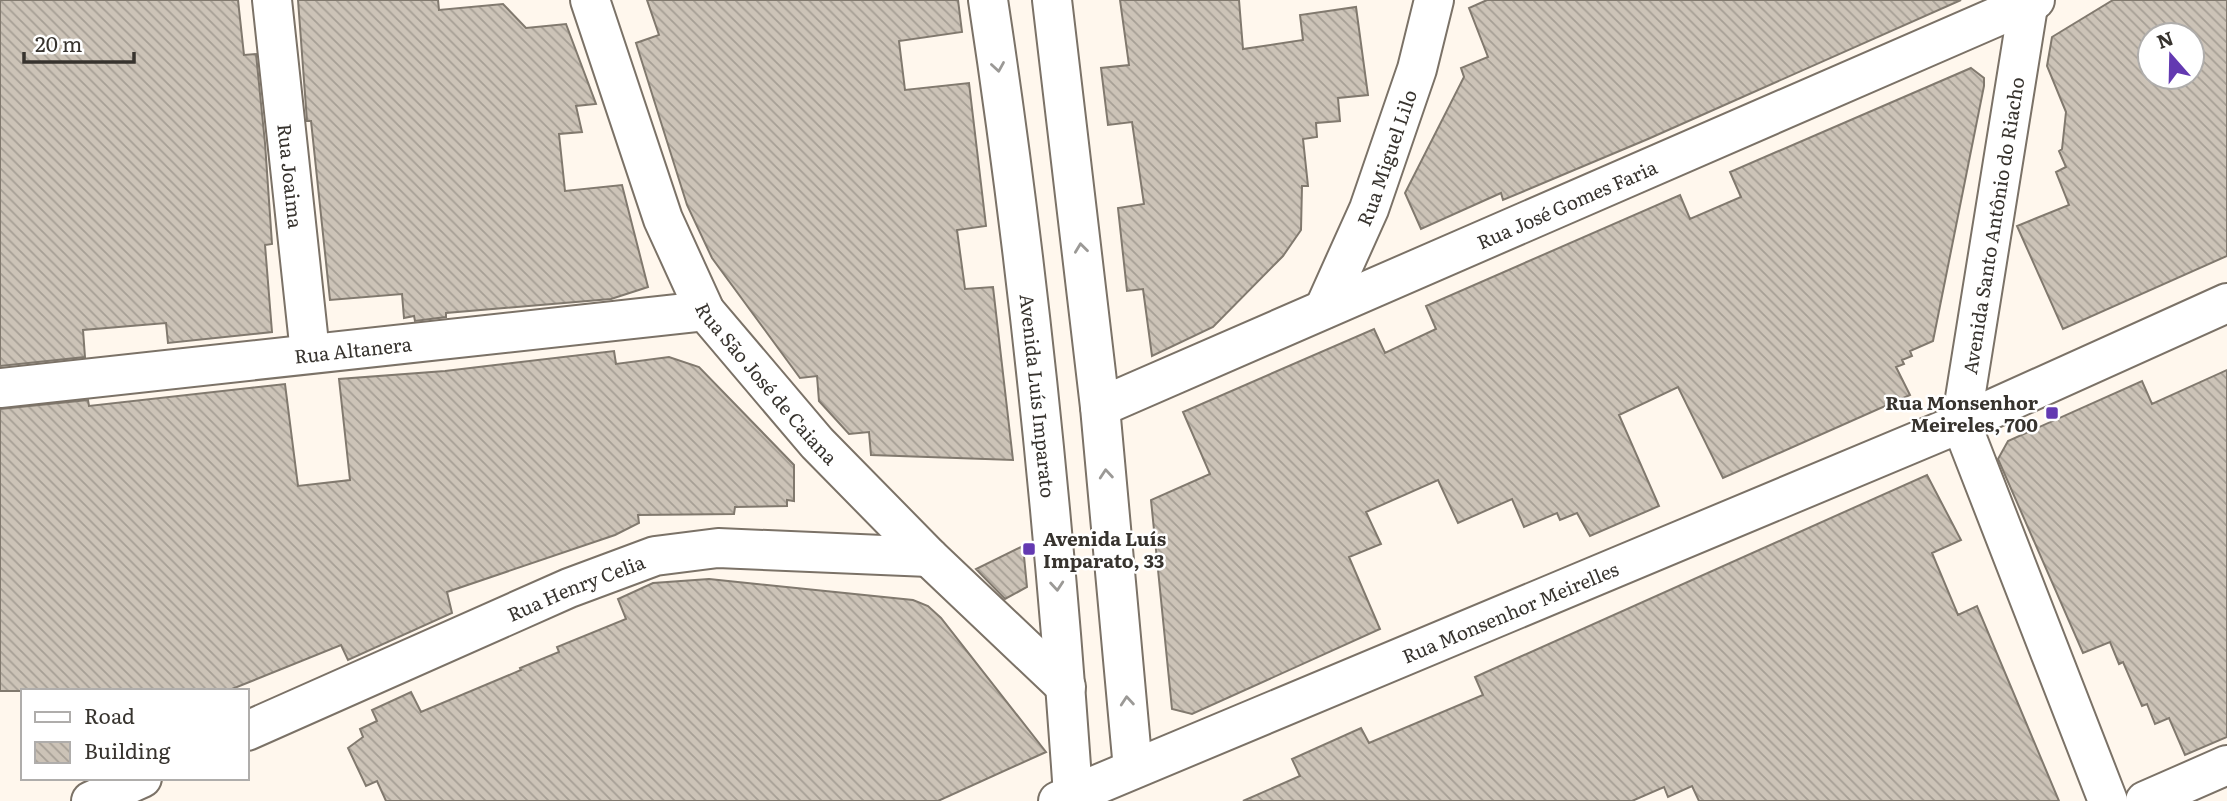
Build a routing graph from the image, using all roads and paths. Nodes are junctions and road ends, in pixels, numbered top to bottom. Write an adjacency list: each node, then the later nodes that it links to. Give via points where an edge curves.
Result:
1 (272, 0): 10 (street, Rua Joaima)
2 (590, 0): 9 (street, Rua São José de Caiana, via 663,219)
3 (988, 0): 15 (street, Avenida Luís Imparato, one-way to 15, via 1042,415)
4 (1052, 0): 12 (street, one-way to 4)
5 (1434, 0): 8 (street, Rua Miguel Lilo, via 1417,69 1370,209)
6 (2031, 1): 8 (street, Rua José Gomes Faria); 13 (street, Avenida Santo Antônio do Riacho)
7 (2227, 303): 13 (street, Rua Monsenhor Meirelles)
8 (1324, 309): 12 (street, Rua José Gomes Faria)
9 (705, 311): 10 (street, Rua Altanera); 14 (street, Rua São José de Caiana, via 817,443)
10 (310, 353): 11 (street, Rua Altanera)
11 (0, 388)
12 (1100, 407): 18 (street, one-way to 12)
13 (1961, 423): 18 (street, Rua Monsenhor Meirelles); 22 (street)
14 (929, 557): 15 (street, Rua São José de Caiana); 16 (street, Rua Henry Celia, via 718,548 655,556 569,588)
15 (1066, 687): 20 (street, Avenida Luís Imparato)
16 (248, 731)
17 (2227, 765): 23 (street)
18 (1133, 769): 20 (street, Rua Monsenhor Meirelles)
19 (138, 780): 21 (street)
20 (1069, 799)
21 (91, 801)
22 (2108, 801)
23 (2145, 801)

